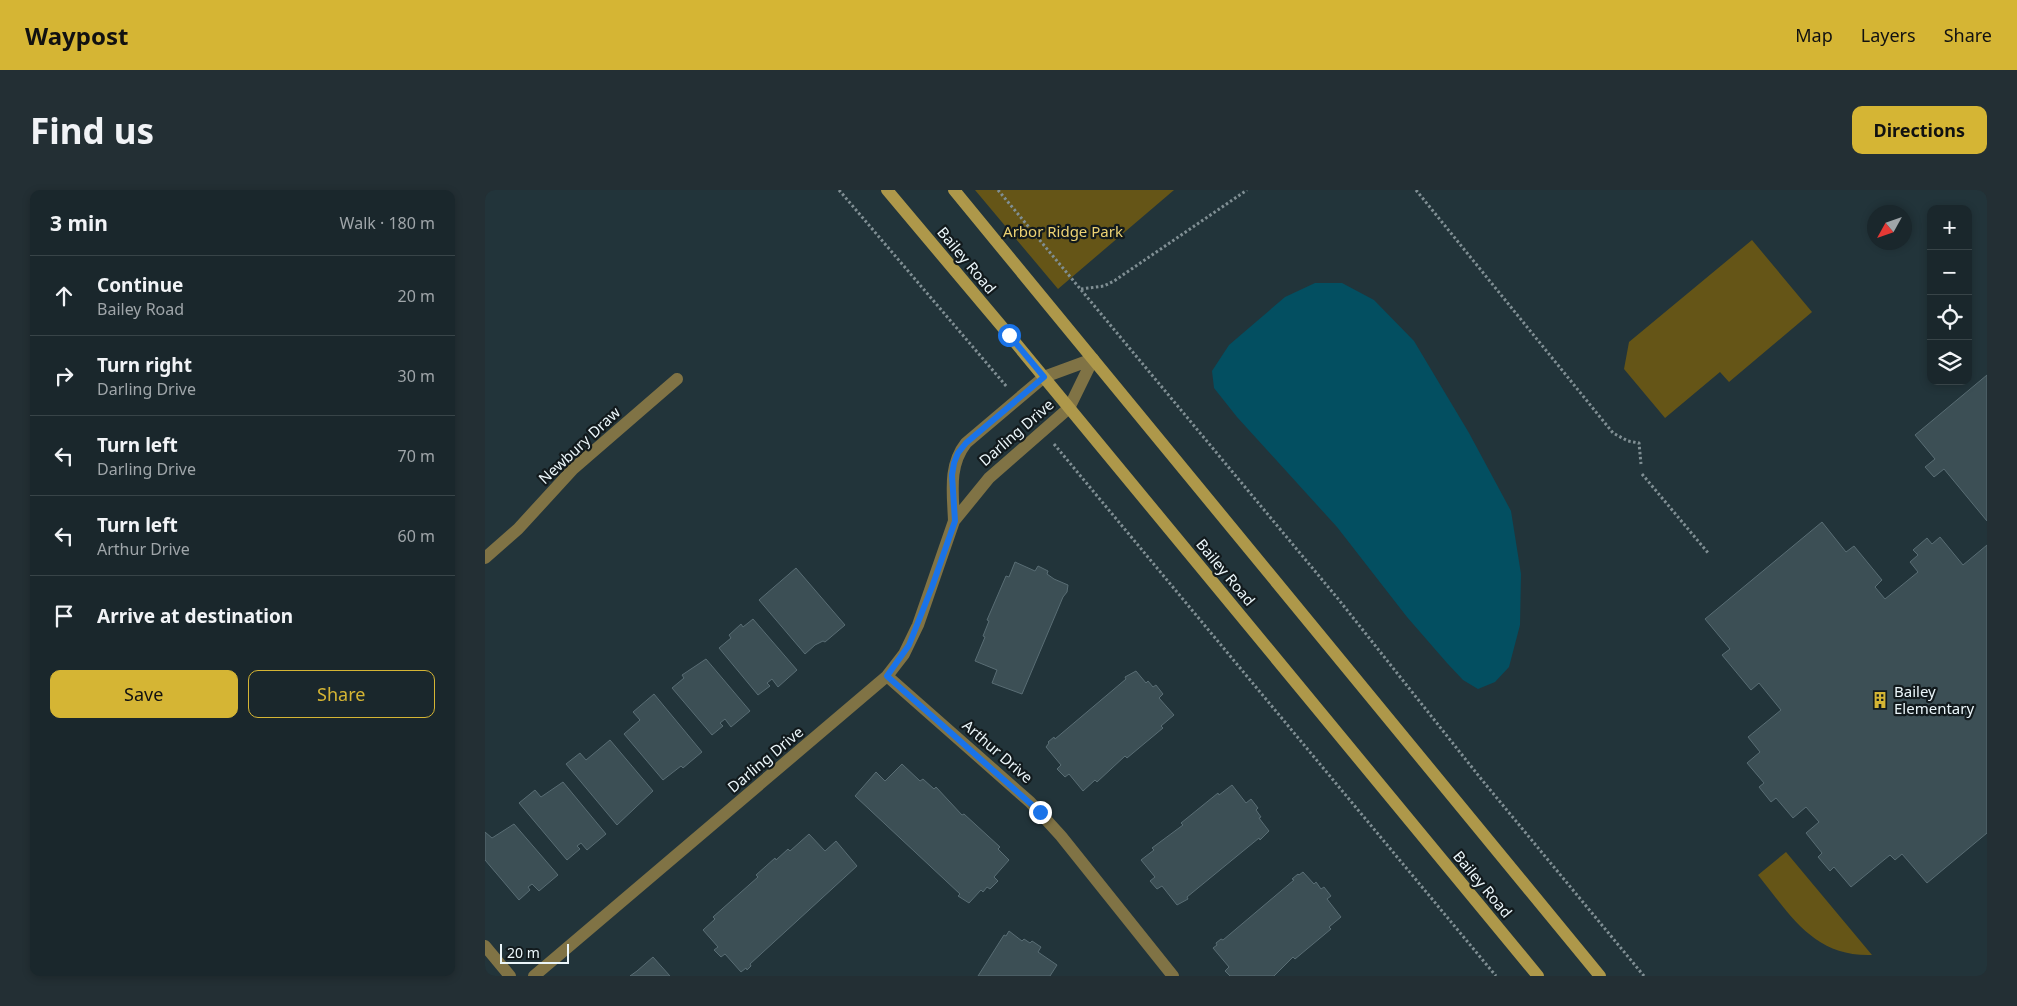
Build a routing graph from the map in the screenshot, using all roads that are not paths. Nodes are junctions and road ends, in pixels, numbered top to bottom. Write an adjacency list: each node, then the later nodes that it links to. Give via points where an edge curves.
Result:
1 (887, 190): 4 (main road, Bailey Road)
2 (954, 190): 3 (main road, Bailey Road)
3 (1093, 359): 4 (street, Darling Drive); 6 (street, Darling Drive); 15 (main road, Bailey Road)
4 (1044, 377): 6 (main road, Bailey Road); 7 (street, Darling Drive, via 958,453 952,475)
5 (677, 379): 8 (street, Newbury Draw, via 573,469 518,529)
6 (1069, 408): 7 (street, Darling Drive, via 989,478); 14 (main road, Bailey Road)
7 (955, 521): 9 (street, Darling Drive, via 918,625 904,654)
8 (485, 558)
9 (887, 676): 12 (street, Darling Drive); 13 (street, Arthur Drive, via 1031,802)
10 (485, 946): 11 (street)
11 (510, 976)
12 (534, 976)
13 (1173, 976)
14 (1538, 976)
15 (1600, 976)

